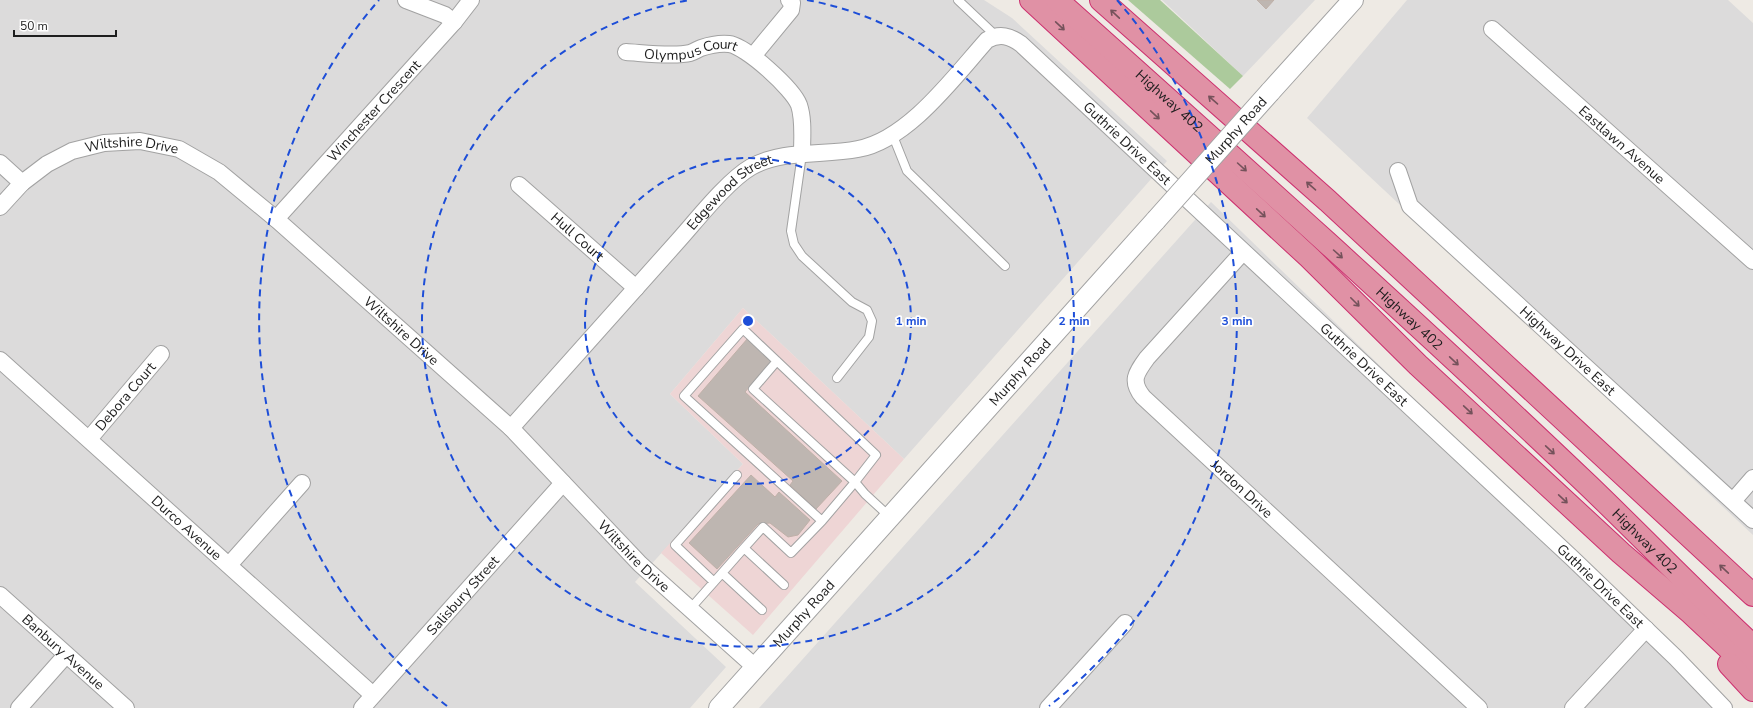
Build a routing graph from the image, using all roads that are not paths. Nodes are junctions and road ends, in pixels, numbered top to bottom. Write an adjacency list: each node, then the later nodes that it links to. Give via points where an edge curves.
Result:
1 (406, 0): 9 (street, via 445,15)
2 (471, 0): 9 (street, Winchester Crescent)
3 (789, 0): 13 (street, Olympus Court, via 792,3 791,10)
4 (958, 0): 11 (lane)
5 (1031, 0): 44 (highway, one-way to 44, via 1303,252 1418,365)
6 (1057, 0): 38 (highway, Highway 402, one-way to 38, via 1376,288)
7 (1100, 0): 20 (highway, Highway 402, one-way to 7)
8 (1353, 0): 40 (street, Murphy Road, bridge)
9 (454, 22): 22 (street, Winchester Crescent)
10 (1492, 29): 24 (street, Eastlawn Avenue)
11 (996, 36): 14 (street, Edgewood Street, via 987,40 930,103); 23 (street, Guthrie Drive East, via 1012,38 1021,44)
12 (626, 52): 13 (street, Olympus Court, via 691,53 716,44 730,44)
13 (753, 56): 15 (street, Olympus Court, via 799,104 802,116)
14 (893, 136): 15 (street, Edgewood Street, via 859,149); 25 (lane, via 907,171)
15 (802, 154): 26 (street, Edgewood Street, via 765,161 739,176); 30 (lane, via 791,232 794,244 802,256 852,302 867,310 872,321 869,337)
16 (0, 163): 18 (street)
17 (1398, 171): 39 (street, Highway Drive East, via 1410,206)
18 (22, 183): 21 (street, Wiltshire Drive); 22 (street, Wiltshire Drive, via 46,164 72,151 104,143 140,141 179,149 219,172)
19 (519, 185): 26 (street, Hull Court)
20 (1328, 201): 47 (highway, via 1497,341 1667,500); 51 (highway, Highway 402, one-way to 20)
21 (0, 207)
22 (276, 219): 31 (street, Wiltshire Drive)
23 (1243, 252): 55 (street, Guthrie Drive East); 68 (street, Jordon Drive, via 1147,358 1136,376 1138,390)
24 (1753, 261)
25 (1005, 266)
26 (636, 288): 31 (street, Edgewood Street)
27 (161, 354): 32 (street, Debora Court)
28 (0, 360): 32 (street, Durco Avenue)
29 (777, 361): 35 (lane, via 876,455); 35 (lane, via 753,389); 42 (lane, via 743,330 684,396)
30 (837, 378)
31 (511, 428): 37 (street, Wiltshire Drive)
32 (89, 439): 45 (street, Durco Avenue)
33 (736, 475): 48 (lane, via 675,545)
34 (1753, 478): 39 (street)
35 (855, 482): 40 (lane); 42 (lane)
36 (302, 483): 45 (street)
37 (563, 483): 52 (street, Wiltshire Drive, via 640,564); 62 (street, Salisbury Street)
38 (1589, 487): 56 (highway); 57 (highway, Highway 402)
39 (1733, 501): 41 (street, Highway Drive East)
40 (890, 517): 59 (street, Murphy Road)
41 (1753, 520)
42 (822, 521): 43 (lane, via 791,553 763,527)
43 (744, 548): 46 (lane); 49 (lane)
44 (1621, 553): 60 (highway); 61 (highway)
45 (229, 565): 62 (street, Durco Avenue)
46 (722, 573): 48 (lane); 53 (lane)
47 (1753, 575)
48 (714, 582): 52 (lane)
49 (784, 585)
50 (0, 595): 58 (street, Banbury Avenue)
51 (1753, 596)
52 (690, 608): 59 (street, Wiltshire Drive)
53 (762, 610)
54 (1125, 623): 67 (street)
55 (1646, 629): 69 (street); 70 (street, Guthrie Drive East)
56 (1753, 632)
57 (1753, 646)
58 (66, 654): 63 (street); 64 (street, Banbury Avenue)
59 (755, 667): 66 (street, Murphy Road)
60 (1753, 670)
61 (1753, 690)
62 (373, 695): 65 (street, Salisbury Street)
63 (19, 708)
64 (126, 708)
65 (362, 708)
66 (719, 708)
67 (1048, 708)
68 (1479, 708)
69 (1574, 708)
70 (1724, 708)

